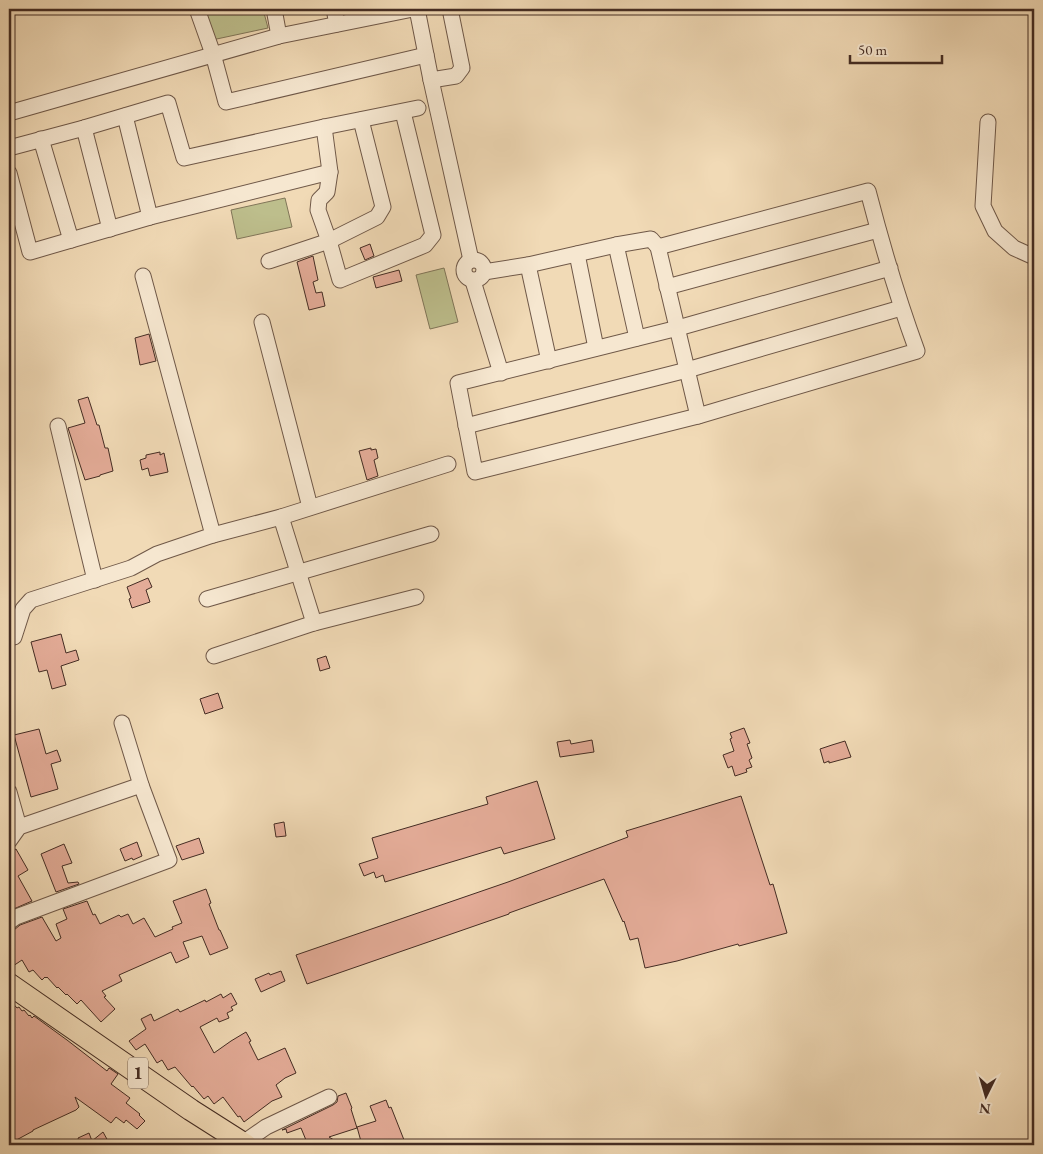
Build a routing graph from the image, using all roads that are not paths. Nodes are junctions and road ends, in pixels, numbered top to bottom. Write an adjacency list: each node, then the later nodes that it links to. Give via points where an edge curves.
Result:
1 (197, 9): 10 (street)
2 (274, 9): 9 (street)
3 (334, 9): 8 (street)
4 (413, 9): 7 (street)
5 (417, 9): 11 (street)
6 (450, 9): 12 (street, via 462,68 456,76)
7 (393, 11): 8 (street)
8 (337, 24): 9 (street)
9 (279, 36): 10 (street)
10 (213, 54): 11 (street, via 226,102); 13 (street)
11 (426, 55): 12 (street)
12 (431, 80): 36 (street, via 471,260 465,264 463,272 467,278)
13 (9, 113)
14 (125, 116): 17 (street); 18 (street, via 168,104 184,158); 23 (street)
15 (362, 120): 18 (street); 27 (street, via 383,207 377,217); 27 (street, via 411,110 433,235 425,245 340,280)
16 (988, 122): 31 (street, via 984,206 995,231 1014,248)
17 (84, 128): 19 (street); 24 (street)
18 (324, 128): 21 (street)
19 (40, 139): 20 (street); 26 (street)
20 (9, 148)
21 (330, 172): 23 (street); 27 (street, via 327,192 319,200 318,210)
22 (9, 173): 26 (street, via 30,252)
23 (150, 216): 24 (street)
24 (110, 229): 26 (street)
25 (878, 230): 29 (street, via 868,191); 34 (street); 37 (street)
26 (71, 240)
27 (329, 241): 32 (street)
28 (616, 245): 29 (street, via 651,239); 30 (street); 41 (street)
29 (658, 247): 37 (street)
30 (577, 254): 33 (street); 42 (street)
31 (1034, 256)
32 (269, 261)
33 (528, 265): 36 (street); 43 (street)
34 (890, 268): 38 (street); 40 (street)
35 (143, 276): 53 (street)
36 (479, 277): 45 (street)
37 (667, 288): 40 (street)
38 (901, 308): 44 (street); 46 (street, via 916,351)
39 (262, 322): 50 (street)
40 (678, 328): 41 (street); 44 (street)
41 (637, 338): 42 (street)
42 (596, 348): 43 (street)
43 (549, 361): 45 (street)
44 (687, 370): 46 (street); 48 (street)
45 (501, 373): 48 (street, via 458,383)
46 (698, 416): 48 (street, via 475,472)
47 (58, 426): 55 (street)
48 (466, 426)
49 (448, 464): 50 (street)
50 (310, 507): 51 (street)
51 (281, 517): 53 (street); 54 (street)
52 (431, 534): 54 (street)
53 (213, 535): 55 (street)
54 (299, 573): 57 (street); 58 (street)
55 (95, 580): 59 (street, via 32,600 23,609 14,637)
56 (416, 597): 58 (street)
57 (207, 599)
58 (314, 623): 60 (street)
59 (9, 638)
60 (214, 656)
61 (122, 723): 62 (street)
62 (141, 784): 64 (street); 66 (street, via 169,860)
63 (9, 792): 64 (street)
64 (20, 827): 65 (street)
65 (9, 841)
66 (9, 922)
67 (9, 984): 69 (highway, 1)
68 (329, 1097): 69 (street, via 266,1127)
69 (245, 1144)

